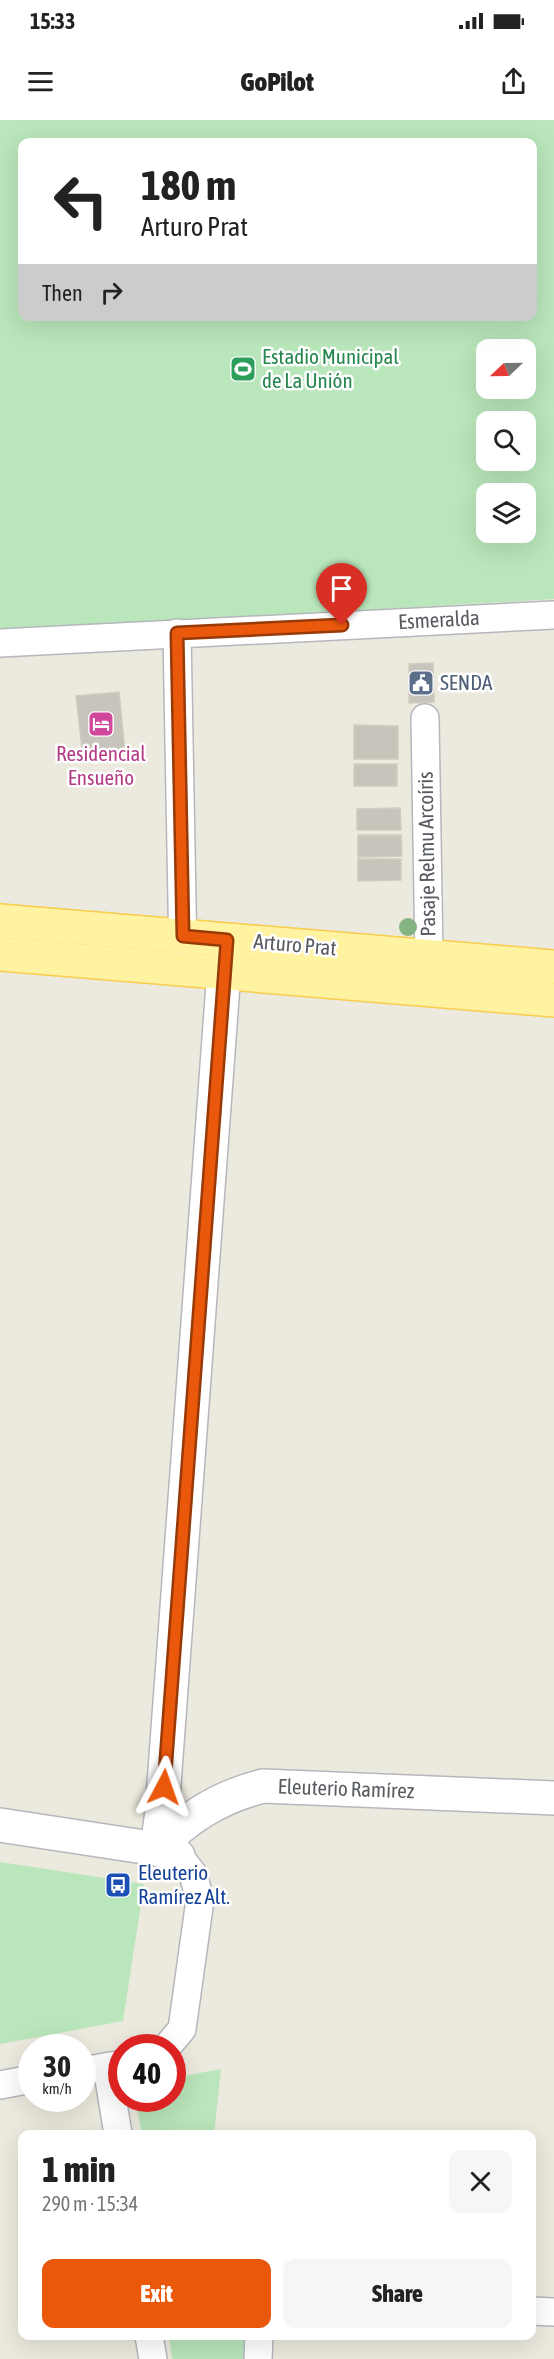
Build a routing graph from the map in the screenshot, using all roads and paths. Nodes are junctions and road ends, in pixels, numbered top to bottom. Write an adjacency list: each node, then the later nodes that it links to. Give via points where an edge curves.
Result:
1 (554, 615): 2 (street, Esmeralda)
2 (177, 633): 3 (street, Esmeralda); 6 (street)
3 (0, 643)
4 (425, 718): 9 (street, Pasaje Relmu Arcoíris)
5 (0, 921): 6 (main road, Arturo Prat)
6 (183, 936): 7 (main road, Arturo Prat); 11 (street)
7 (227, 940): 9 (main road, Arturo Prat); 12 (street)
8 (0, 954): 11 (main road, Arturo Prat)
9 (429, 957): 10 (main road, Arturo Prat); 13 (street, Pasaje Relmu Arcoíris)
10 (554, 967)
11 (183, 969): 12 (main road, Arturo Prat)
12 (224, 972): 13 (main road, Arturo Prat); 17 (street, via 163,1799)
13 (425, 989): 14 (main road, Arturo Prat)
14 (554, 1000)
15 (554, 1798): 17 (street, Eleuterio Ramírez, via 263,1786 232,1795 187,1820)
16 (0, 1825): 17 (street)
17 (169, 1853): 18 (street, via 193,1874 200,1900 182,2029)
18 (178, 2034)
19 (104, 2067): 21 (street)
20 (18, 2082): 22 (street)
21 (108, 2082)
22 (0, 2085)
23 (115, 2112): 24 (street)
24 (117, 2130)
25 (536, 2311): 26 (street)
26 (554, 2312)
27 (151, 2340): 29 (street)
28 (259, 2340): 30 (street)
29 (153, 2359)
30 (258, 2359)

